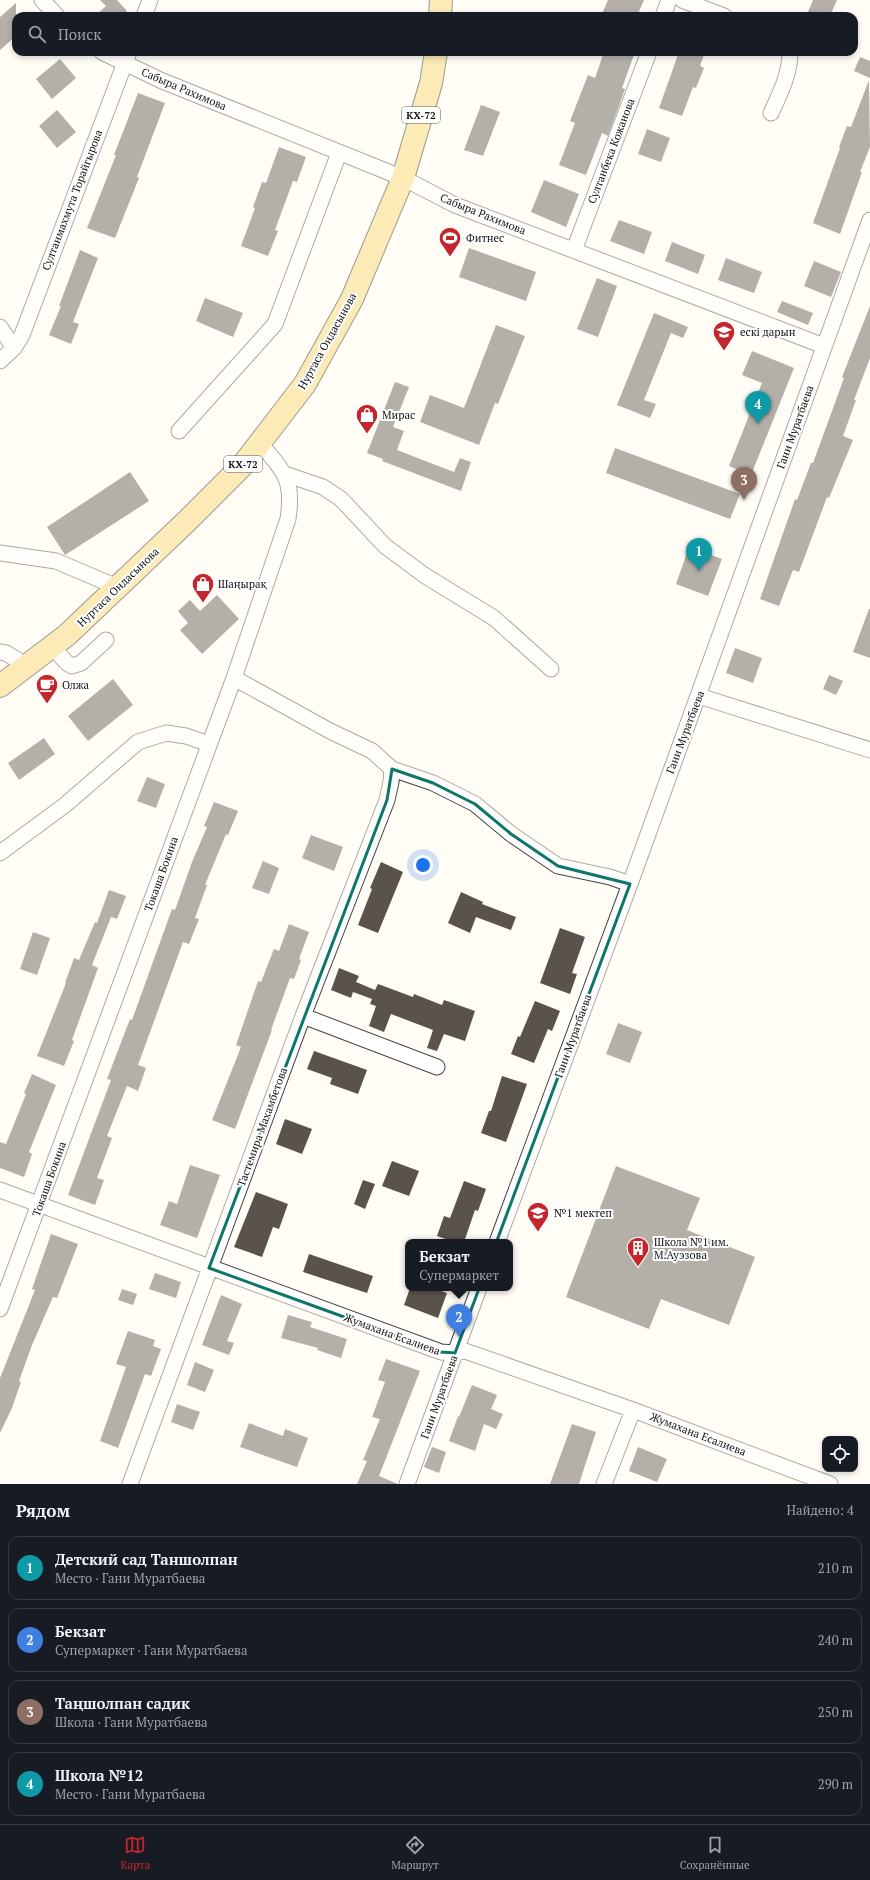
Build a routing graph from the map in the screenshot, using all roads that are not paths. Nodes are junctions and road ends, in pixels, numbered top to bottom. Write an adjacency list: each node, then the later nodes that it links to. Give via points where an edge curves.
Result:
1 (42, 0): 6 (street)
2 (150, 0): 7 (street)
3 (441, 0): 8 (main road)
4 (669, 0): 9 (street)
5 (682, 0): 10 (street)
6 (53, 12)
7 (146, 12)
8 (440, 12)
9 (664, 12)
10 (714, 12)
11 (435, 56): 17 (main road, Нуртаса Ондасынова / КХ-72, via 431,83)
12 (647, 56): 19 (street, Султанбека Кожанова)
13 (790, 56): 15 (street, via 782,91)
14 (127, 58): 16 (street, Сабыра Рахимова, via 160,80); 22 (street, Султанмахмута Торайгырова, via 22,335)
15 (771, 113)
16 (339, 153): 17 (street, Сабыра Рахимова); 24 (street, via 275,324)
17 (403, 178): 19 (street, Сабыра Рахимова, via 455,205); 25 (main road, Нуртаса Ондасынова / КХ-72, via 352,299 335,331 305,384)
18 (870, 220): 21 (street, Гани Муратбаева)
19 (574, 250): 21 (street, Сабыра Рахимова)
20 (0, 327): 22 (street)
21 (824, 346): 36 (street, Гани Муратбаева)
22 (14, 348): 23 (street, Султанмахмута Торайгырова)
23 (0, 361)
24 (180, 431)
25 (260, 443): 26 (street, Токаша Бокина); 28 (main road, Нуртаса Ондасынова / КХ-72, via 242,466)
26 (285, 474): 33 (street, via 323,486 341,499 385,546 424,575 494,618); 34 (street, Токаша Бокина, via 291,502 288,519)
27 (0, 554): 28 (street, via 56,561)
28 (118, 588): 30 (main road, Нуртаса Ондасынова / КХ-72)
29 (106, 640): 30 (street, via 81,663 72,666)
30 (52, 647): 32 (main road, Нуртаса Ондасынова / КХ-72)
31 (0, 652): 32 (street)
32 (27, 666): 35 (main road, Нуртаса Ондасынова / КХ-72)
33 (552, 669)
34 (234, 678): 37 (street, Токаша Бокина); 39 (street, via 330,731 372,750)
35 (0, 686)
36 (699, 696): 38 (street); 41 (street, Гани Муратбаева)
37 (209, 744): 40 (street, via 186,736 166,733 138,742 65,805); 45 (street, Токаша Бокина)
38 (870, 748)
39 (392, 770): 41 (street, via 433,783 475,804 511,834 558,866); 42 (street, Тастемира Махамбетова, via 387,800)
40 (0, 853)
41 (630, 884): 46 (street, Гани Муратбаева)
42 (303, 1016): 43 (street); 47 (street, Тастемира Махамбетова)
43 (437, 1067)
44 (0, 1190): 45 (street, Жумахана Есалиева)
45 (40, 1204): 47 (street, Жумахана Есалиева); 49 (street, Токаша Бокина)
46 (498, 1239)
47 (209, 1268): 50 (street, Жумахана Есалиева, via 441,1352); 53 (street, Тастемира Махамбетова)
48 (478, 1291): 50 (street, Гани Муратбаева)
49 (0, 1309)
50 (455, 1353): 51 (street, Жумахана Есалиева, via 466,1352); 54 (street, Гани Муратбаева)
51 (632, 1410): 52 (street, Жумахана Есалиева); 55 (street)
52 (803, 1480): 56 (street, Жумахана Есалиева)
53 (130, 1484)
54 (407, 1484)
55 (604, 1484)
56 (830, 1484)

